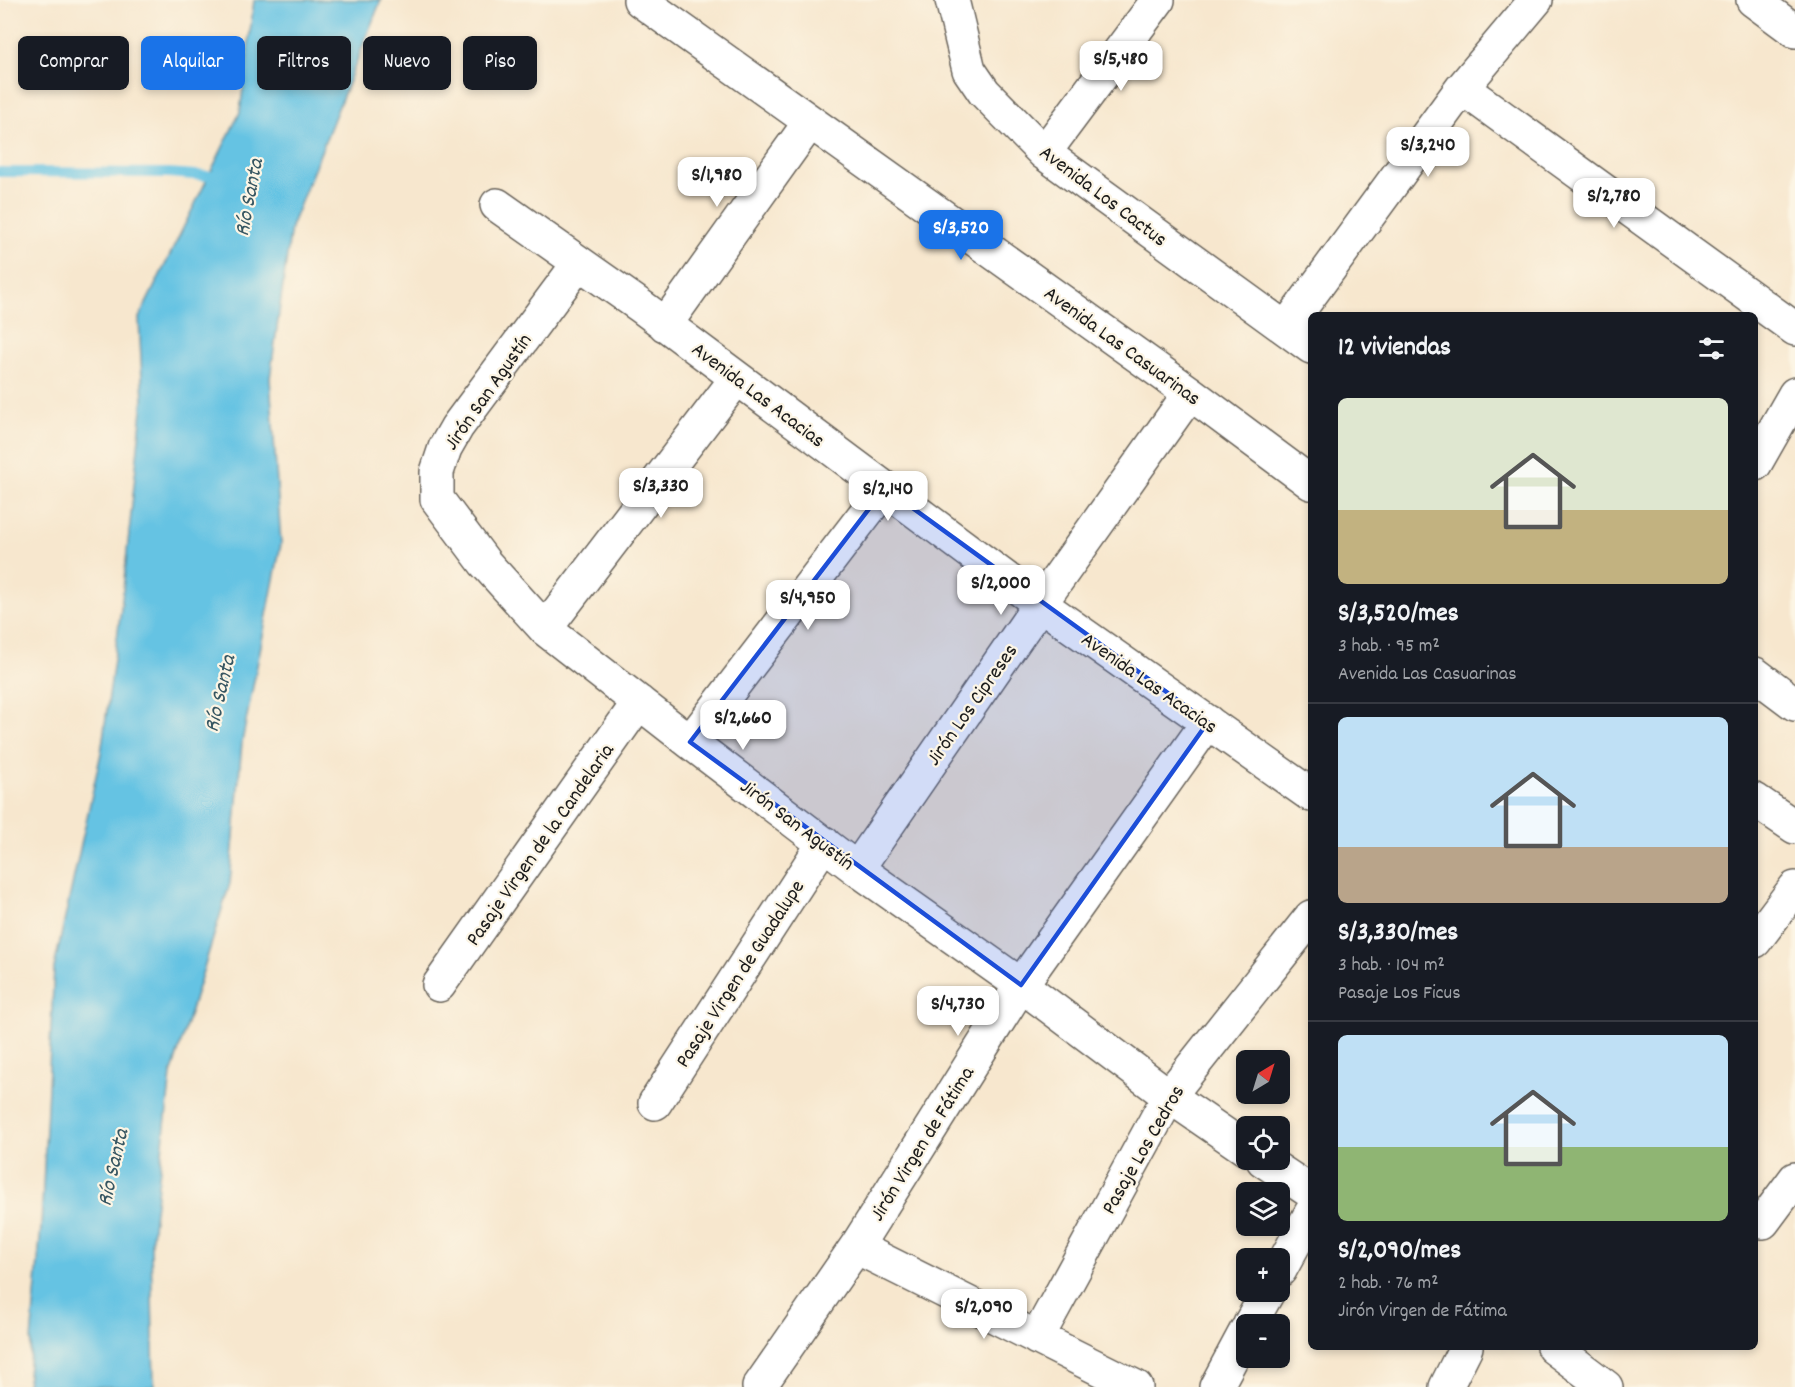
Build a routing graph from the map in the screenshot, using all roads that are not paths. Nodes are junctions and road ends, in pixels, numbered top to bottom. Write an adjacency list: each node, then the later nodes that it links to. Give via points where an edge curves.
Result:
1 (640, 0): 8 (street, Avenida Las Casuarinas)
2 (952, 0): 9 (street, Avenida Los Cactus, via 969,70 984,92)
3 (1158, 0): 9 (street)
4 (1536, 0): 7 (street)
5 (1754, 0): 6 (street)
6 (1795, 31)
7 (1462, 88): 12 (street); 15 (street)
8 (810, 122): 14 (street); 18 (street, Avenida Las Casuarinas)
9 (1044, 153): 16 (street, Avenida Los Cactus)
10 (496, 206): 11 (street, Avenida Las Acacias)
11 (579, 263): 14 (street, Avenida Las Acacias); 24 (street, Jirón San Agustín, via 457,427 444,448 437,472 437,499 485,563)
12 (1315, 312)
13 (1308, 323): 16 (street)
14 (665, 325): 17 (street, Avenida Las Acacias)
15 (1795, 329)
16 (1298, 338)
17 (737, 378): 22 (street, Avenida Las Acacias); 24 (street)
18 (1190, 393): 21 (street, Avenida Las Casuarinas); 23 (street, Jirón Los Cipreses)
19 (1795, 394): 20 (street)
20 (1758, 459)
21 (1308, 481)
22 (885, 488): 23 (street, Avenida Las Acacias); 29 (street)
23 (1040, 604): 28 (street, Avenida Las Acacias); 34 (street, Jirón Los Cipreses)
24 (545, 629): 26 (street, Jirón San Agustín)
25 (1758, 676): 27 (street)
26 (639, 702): 29 (street, Jirón San Agustín); 39 (street, Pasaje Virgen de la Candelaria)
27 (1795, 704)
28 (1208, 723): 30 (street, Avenida Las Acacias); 38 (street, Jirón Virgen de Fátima)
29 (690, 742): 33 (street, Jirón San Agustín)
30 (1308, 793)
31 (1758, 802): 32 (street)
32 (1795, 827)
33 (824, 843): 34 (street, Jirón San Agustín); 41 (street, Pasaje Virgen de Guadalupe)
34 (857, 869): 38 (street, Jirón San Agustín)
35 (1795, 888): 37 (street)
36 (1308, 921): 40 (street, Pasaje Los Cedros)
37 (1758, 936)
38 (1021, 985): 40 (street, Jirón San Agustín); 48 (street, Jirón Virgen de Fátima)
39 (439, 986)
40 (1169, 1096): 42 (street, Jirón San Agustín); 50 (street, Pasaje Los Cedros)
41 (655, 1103)
42 (1236, 1142)
43 (1278, 1170): 45 (street)
44 (1795, 1179): 47 (street)
45 (1308, 1190)
46 (1308, 1219): 49 (street)
47 (1763, 1222)
48 (856, 1247): 50 (street); 54 (street, Jirón Virgen de Fátima)
49 (1290, 1252)
50 (1037, 1338): 55 (street)
51 (1236, 1349): 56 (street)
52 (1464, 1350): 57 (street)
53 (1557, 1350): 58 (street)
54 (759, 1387)
55 (1136, 1387)
56 (1216, 1387)
57 (1446, 1387)
58 (1606, 1387)

